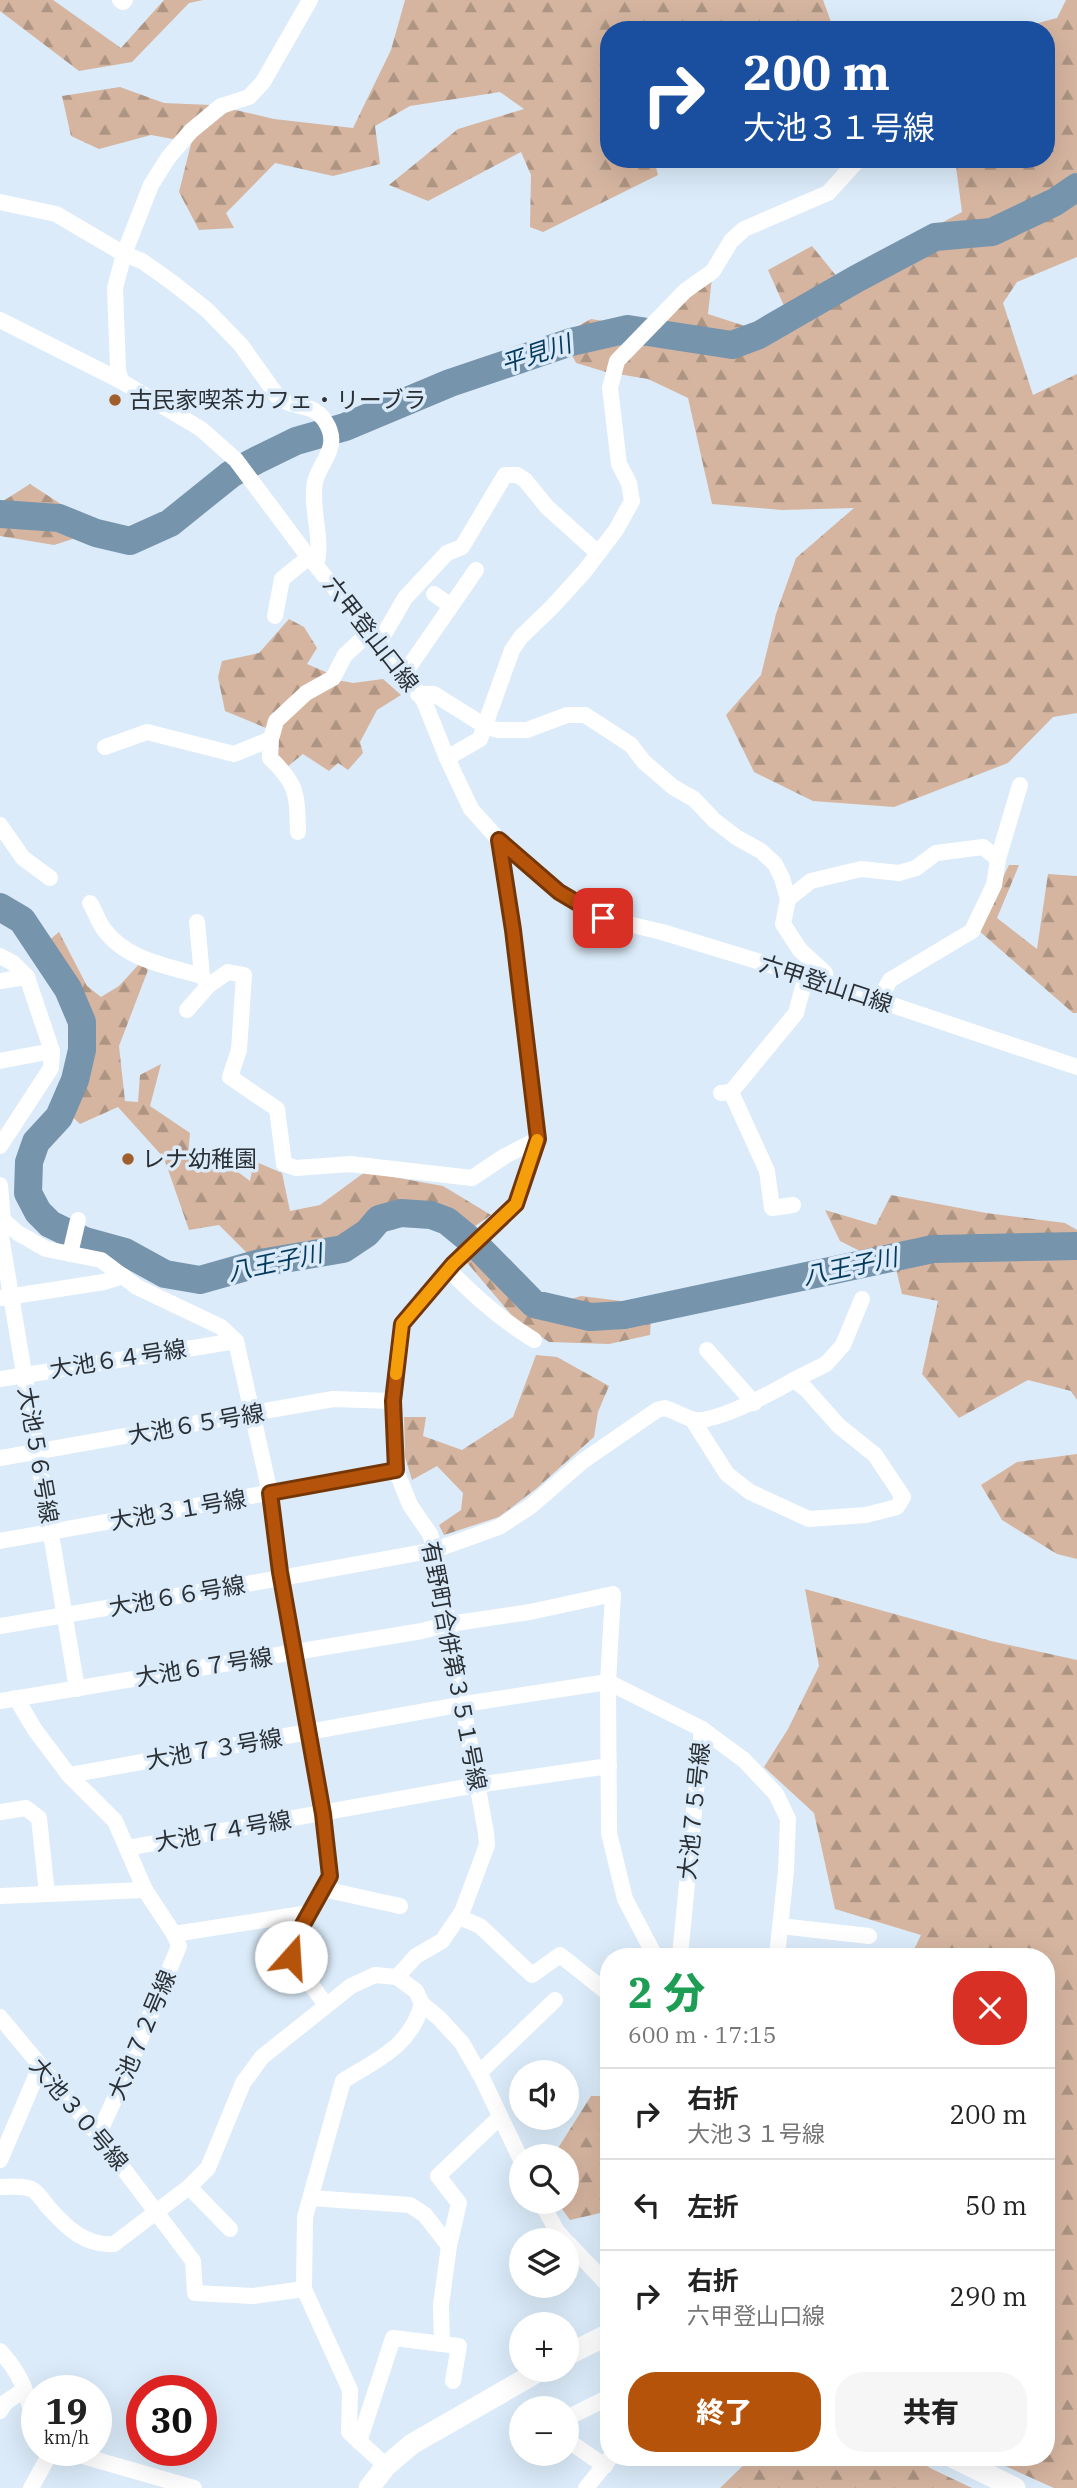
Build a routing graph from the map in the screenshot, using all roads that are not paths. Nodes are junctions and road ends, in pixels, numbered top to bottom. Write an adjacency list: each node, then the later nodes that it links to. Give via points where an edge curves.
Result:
1 (310, 0): 4 (street, via 263,82 249,97 220,106 168,158 151,185)
2 (851, 168): 7 (street, via 828,193 744,229 713,271 685,291 617,362 610,388 619,464 632,501)
3 (0, 202): 4 (street, via 56,214)
4 (124, 254): 6 (street, via 115,288); 8 (street, via 152,268 207,310 242,345 278,397 318,412 329,429 328,457 315,480 313,511 320,554)
5 (0, 320): 6 (street, 六甲登山口線)
6 (121, 381): 8 (street, 六甲登山口線, via 201,429 236,460)
7 (598, 553): 13 (street, via 547,507 525,480 505,475 462,547 447,553); 16 (street, via 512,650)
8 (313, 561): 12 (street, via 282,579); 13 (street, 六甲登山口線)
9 (475, 570): 11 (street)
10 (434, 594): 11 (street)
11 (451, 606): 14 (street)
12 (275, 616)
13 (374, 638): 14 (street, 六甲登山口線); 17 (street, via 345,655 333,678 306,693 276,722)
14 (404, 674): 15 (street, 六甲登山口線)
15 (418, 694): 16 (street, via 434,694); 19 (street, 六甲登山口線)
16 (485, 726): 19 (street, via 480,740); 26 (street, via 527,730 567,715 585,715 634,748 644,762 714,820 761,851 775,864)
17 (271, 739): 18 (street, via 234,754 147,732); 21 (street, via 270,758 290,777)
18 (105, 747)
19 (447, 758): 23 (street, 六甲登山口線, via 471,809)
20 (1020, 785): 24 (street)
21 (298, 832)
22 (3, 834): 25 (street, via 23,858)
23 (499, 840): 31 (street, 六甲登山口線, via 559,892 603,918); 40 (street, 有野町合併第３５１号線)
24 (998, 859): 26 (street, via 983,847 936,853 916,868 899,873 860,869 811,881); 35 (street, via 994,885 972,931 891,980)
25 (50, 878)
26 (788, 899): 34 (street, via 783,924 800,950 825,973)
27 (90, 903): 33 (street, via 113,940 140,958)
28 (197, 922): 33 (street)
29 (0, 956): 30 (street)
30 (27, 976): 32 (street); 37 (street)
31 (806, 976): 34 (street, 六甲登山口線); 43 (street, via 796,1013 726,1093 767,1171 772,1208)
32 (0, 981)
33 (205, 981): 36 (street); 40 (street, via 228,972 244,975 239,1050 230,1077 277,1109 284,1164 296,1168 350,1164 472,1178)
34 (826, 983): 35 (street, 六甲登山口線)
35 (879, 1000): 39 (street, 六甲登山口線)
36 (187, 1010)
37 (52, 1051): 38 (street); 41 (street, via 51,1068)
38 (0, 1061)
39 (1077, 1067)
40 (538, 1139): 47 (street, 有野町合併第３５１号線, via 516,1204)
41 (0, 1146)
42 (0, 1185): 45 (street, 大池５６号線)
43 (793, 1205)
44 (78, 1220): 46 (street)
45 (1, 1221): 46 (street, via 46,1249); 49 (street, 大池５６号線)
46 (71, 1251): 48 (street, via 101,1260)
47 (448, 1269): 51 (street, via 484,1305); 57 (street, 有野町合併第３５１号線, via 402,1324)
48 (123, 1276): 49 (street); 52 (street, via 221,1326)
49 (5, 1298): 54 (street, 大池５６号線)
50 (862, 1299): 56 (street, via 843,1345 826,1364)
51 (534, 1340)
52 (236, 1341): 54 (street, 大池６４号線); 59 (street)
53 (707, 1350): 58 (street)
54 (24, 1375): 55 (street, 大池６４号線); 61 (street, 大池５６号線)
55 (0, 1379)
56 (794, 1380): 58 (street); 60 (street, via 875,1455 903,1497 897,1507 866,1515 809,1519 750,1492 727,1474)
57 (393, 1401): 59 (street, 大池６５号線, via 333,1399); 63 (street, 有野町合併第３５１号線)
58 (754, 1403): 60 (street)
59 (251, 1415): 61 (street, 大池６５号線); 64 (street)
60 (692, 1419): 67 (street, 大池６６号線, via 666,1408 657,1410 499,1527)
61 (37, 1452): 62 (street, 大池６５号線); 65 (street, 大池５６号線)
62 (0, 1458)
63 (396, 1470): 64 (street, 大池３１号線); 67 (street, 有野町合併第３５１号線)
64 (270, 1493): 65 (street, 大池３１号線); 68 (street)
65 (51, 1531): 66 (street, 大池３１号線); 69 (street, 大池５６号線)
66 (0, 1541)
67 (435, 1550): 68 (street, 大池６６号線); 70 (street, 有野町合併第３５１号線)
68 (281, 1578): 69 (street, 大池６６号線); 72 (street)
69 (65, 1615): 71 (street, 大池６６号線); 74 (street, 大池５６号線)
70 (449, 1624): 72 (street, 大池６７号線); 73 (street, 大池６７号線, via 613,1594); 76 (street, 有野町合併第３５１号線)
71 (0, 1626)
72 (294, 1652): 74 (street, 大池６７号線); 78 (street)
73 (608, 1682): 76 (street, 大池７３号線); 77 (street, 大池７５号線); 79 (street)
74 (77, 1689): 75 (street, 大池６７号線)
75 (8, 1700): 80 (street)
76 (464, 1704): 78 (street, 大池７３号線); 81 (street, 有野町合併第３５１号線)
77 (702, 1729): 92 (street, via 744,1760 776,1794 788,1819); 96 (street, 大池７５号線)
78 (309, 1733): 80 (street, 大池７３号線); 83 (street)
79 (609, 1766): 81 (street, 大池７４号線); 95 (street, via 609,1833 625,1899)
80 (69, 1775): 84 (street, via 115,1821)
81 (477, 1785): 83 (street, 大池７４号線); 91 (street, 有野町合併第３５１号線, via 487,1845)
82 (1, 1812): 87 (street, via 26,1808 39,1818)
83 (323, 1814): 84 (street, 大池７４号線); 85 (street, via 330,1876)
84 (127, 1848): 86 (street)
85 (323, 1889): 89 (street); 90 (street)
86 (145, 1890): 87 (street); 93 (street)
87 (47, 1894): 88 (street)
88 (0, 1896)
89 (400, 1906)
90 (309, 1913): 93 (street); 101 (street, via 291,1957)
91 (459, 1917): 98 (street, 有野町合併第３５１号線, via 442,1941 416,1956); 99 (street, via 480,1926 532,1975 560,1955)
92 (780, 1926): 94 (street); 97 (street)
93 (174, 1934): 107 (street, 大池７２号線, via 179,1946)
94 (869, 1936)
95 (650, 1948)
96 (681, 1948)
97 (778, 1948)
98 (397, 1977): 101 (street, via 375,1975); 102 (street, via 416,1991)
99 (600, 1987)
100 (555, 2000): 105 (street)
101 (326, 2004): 111 (street, via 262,2056 243,2083 208,2168)
102 (422, 2004): 105 (street, via 462,2043); 112 (street, via 418,2019 400,2045 344,2081)
103 (0, 2017): 104 (street, 大池３０号線)
104 (40, 2067): 107 (street, 大池３０号線); 109 (street)
105 (479, 2074): 106 (street)
106 (500, 2117): 108 (street); 115 (street, via 438,2176 459,2203)
107 (98, 2135): 113 (street, 大池３０号線)
108 (513, 2144)
109 (0, 2160)
110 (0, 2187): 113 (street, via 34,2190 63,2224 100,2245 114,2244)
111 (189, 2187): 113 (street); 114 (street)
112 (310, 2198): 115 (street, via 410,2205 425,2215); 118 (street, via 305,2217)
113 (157, 2212): 118 (street, 大池３０号線, via 193,2261 195,2293 253,2296)
114 (230, 2229)
115 (449, 2246): 120 (street, via 441,2305)
116 (579, 2255): 117 (street)
117 (600, 2277)
118 (304, 2289): 130 (street, via 350,2390 349,2432)
119 (600, 2338): 121 (street)
120 (442, 2344): 123 (street, via 458,2346); 130 (street, via 393,2338)
121 (579, 2349)
122 (0, 2351): 125 (street)
123 (453, 2381)
124 (520, 2382): 135 (street, via 412,2444)
125 (21, 2383)
126 (21, 2392): 128 (street)
127 (600, 2402): 129 (street)
128 (0, 2411)
129 (579, 2412)
130 (359, 2442): 135 (street)
131 (579, 2446): 132 (street)
132 (600, 2457)
133 (112, 2464): 139 (street)
134 (43, 2466): 138 (street)
135 (386, 2466): 140 (street)
136 (604, 2466): 141 (street)
137 (970, 2466): 142 (street)
138 (31, 2488)
139 (194, 2488)
140 (369, 2488)
141 (586, 2488)
142 (1015, 2488)

